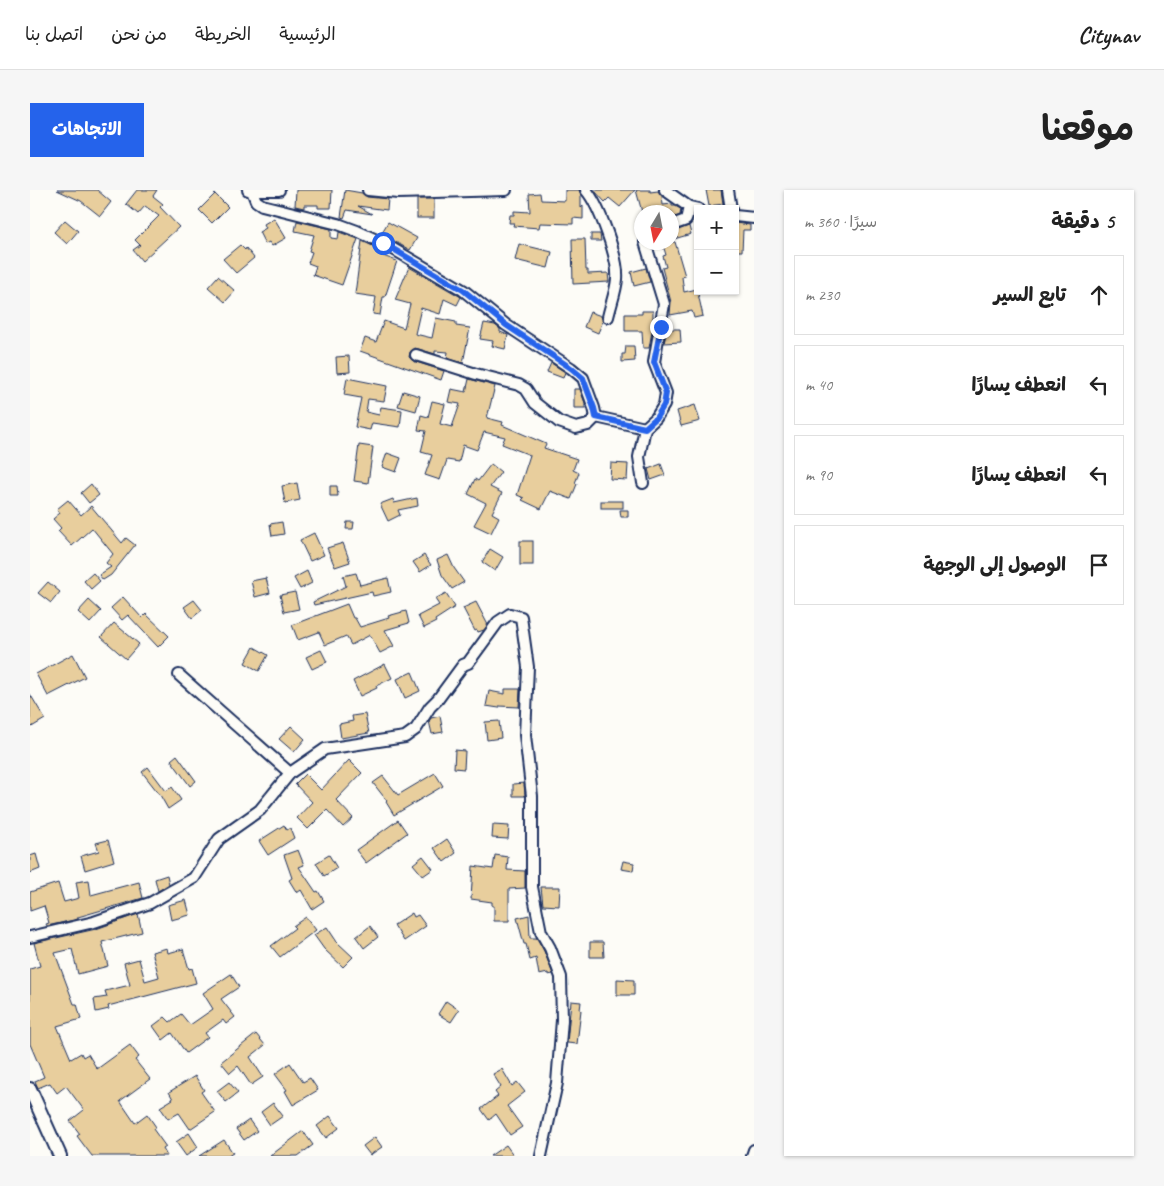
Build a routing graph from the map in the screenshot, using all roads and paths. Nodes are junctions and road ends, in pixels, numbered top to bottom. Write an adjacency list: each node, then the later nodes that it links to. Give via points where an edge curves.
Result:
1 (280, 190): 7 (street)
2 (368, 190): 3 (street, via 398,193)
3 (506, 190)
4 (586, 190): 14 (street, via 600,213 611,242 617,277)
5 (665, 190): 9 (street)
6 (728, 190): 8 (street)
7 (250, 191): 16 (street, via 256,202 262,205 338,224 374,239 463,290 506,325 583,378)
8 (730, 205)
9 (693, 208): 12 (street, via 686,220)
10 (739, 216): 11 (street)
11 (754, 218)
12 (679, 223)
13 (647, 250): 17 (street, via 664,304 654,362 666,393 664,405)
14 (608, 317)
15 (416, 355): 16 (street, via 518,385 559,422 576,428 588,425)
16 (596, 417): 17 (street)
17 (645, 428): 18 (street, via 639,457)
18 (643, 483)
19 (179, 675): 20 (street)
20 (290, 773): 21 (street, via 260,810 219,839 194,878 150,904 94,922); 25 (street, via 324,749 405,737 416,729 498,622 510,614 521,617 528,667 525,735 532,796 532,887 541,932 561,977 562,1020 557,1083)
21 (30, 937)
22 (30, 1089): 24 (street)
23 (754, 1150): 26 (street)
24 (60, 1156)
25 (541, 1156)
26 (752, 1156)

